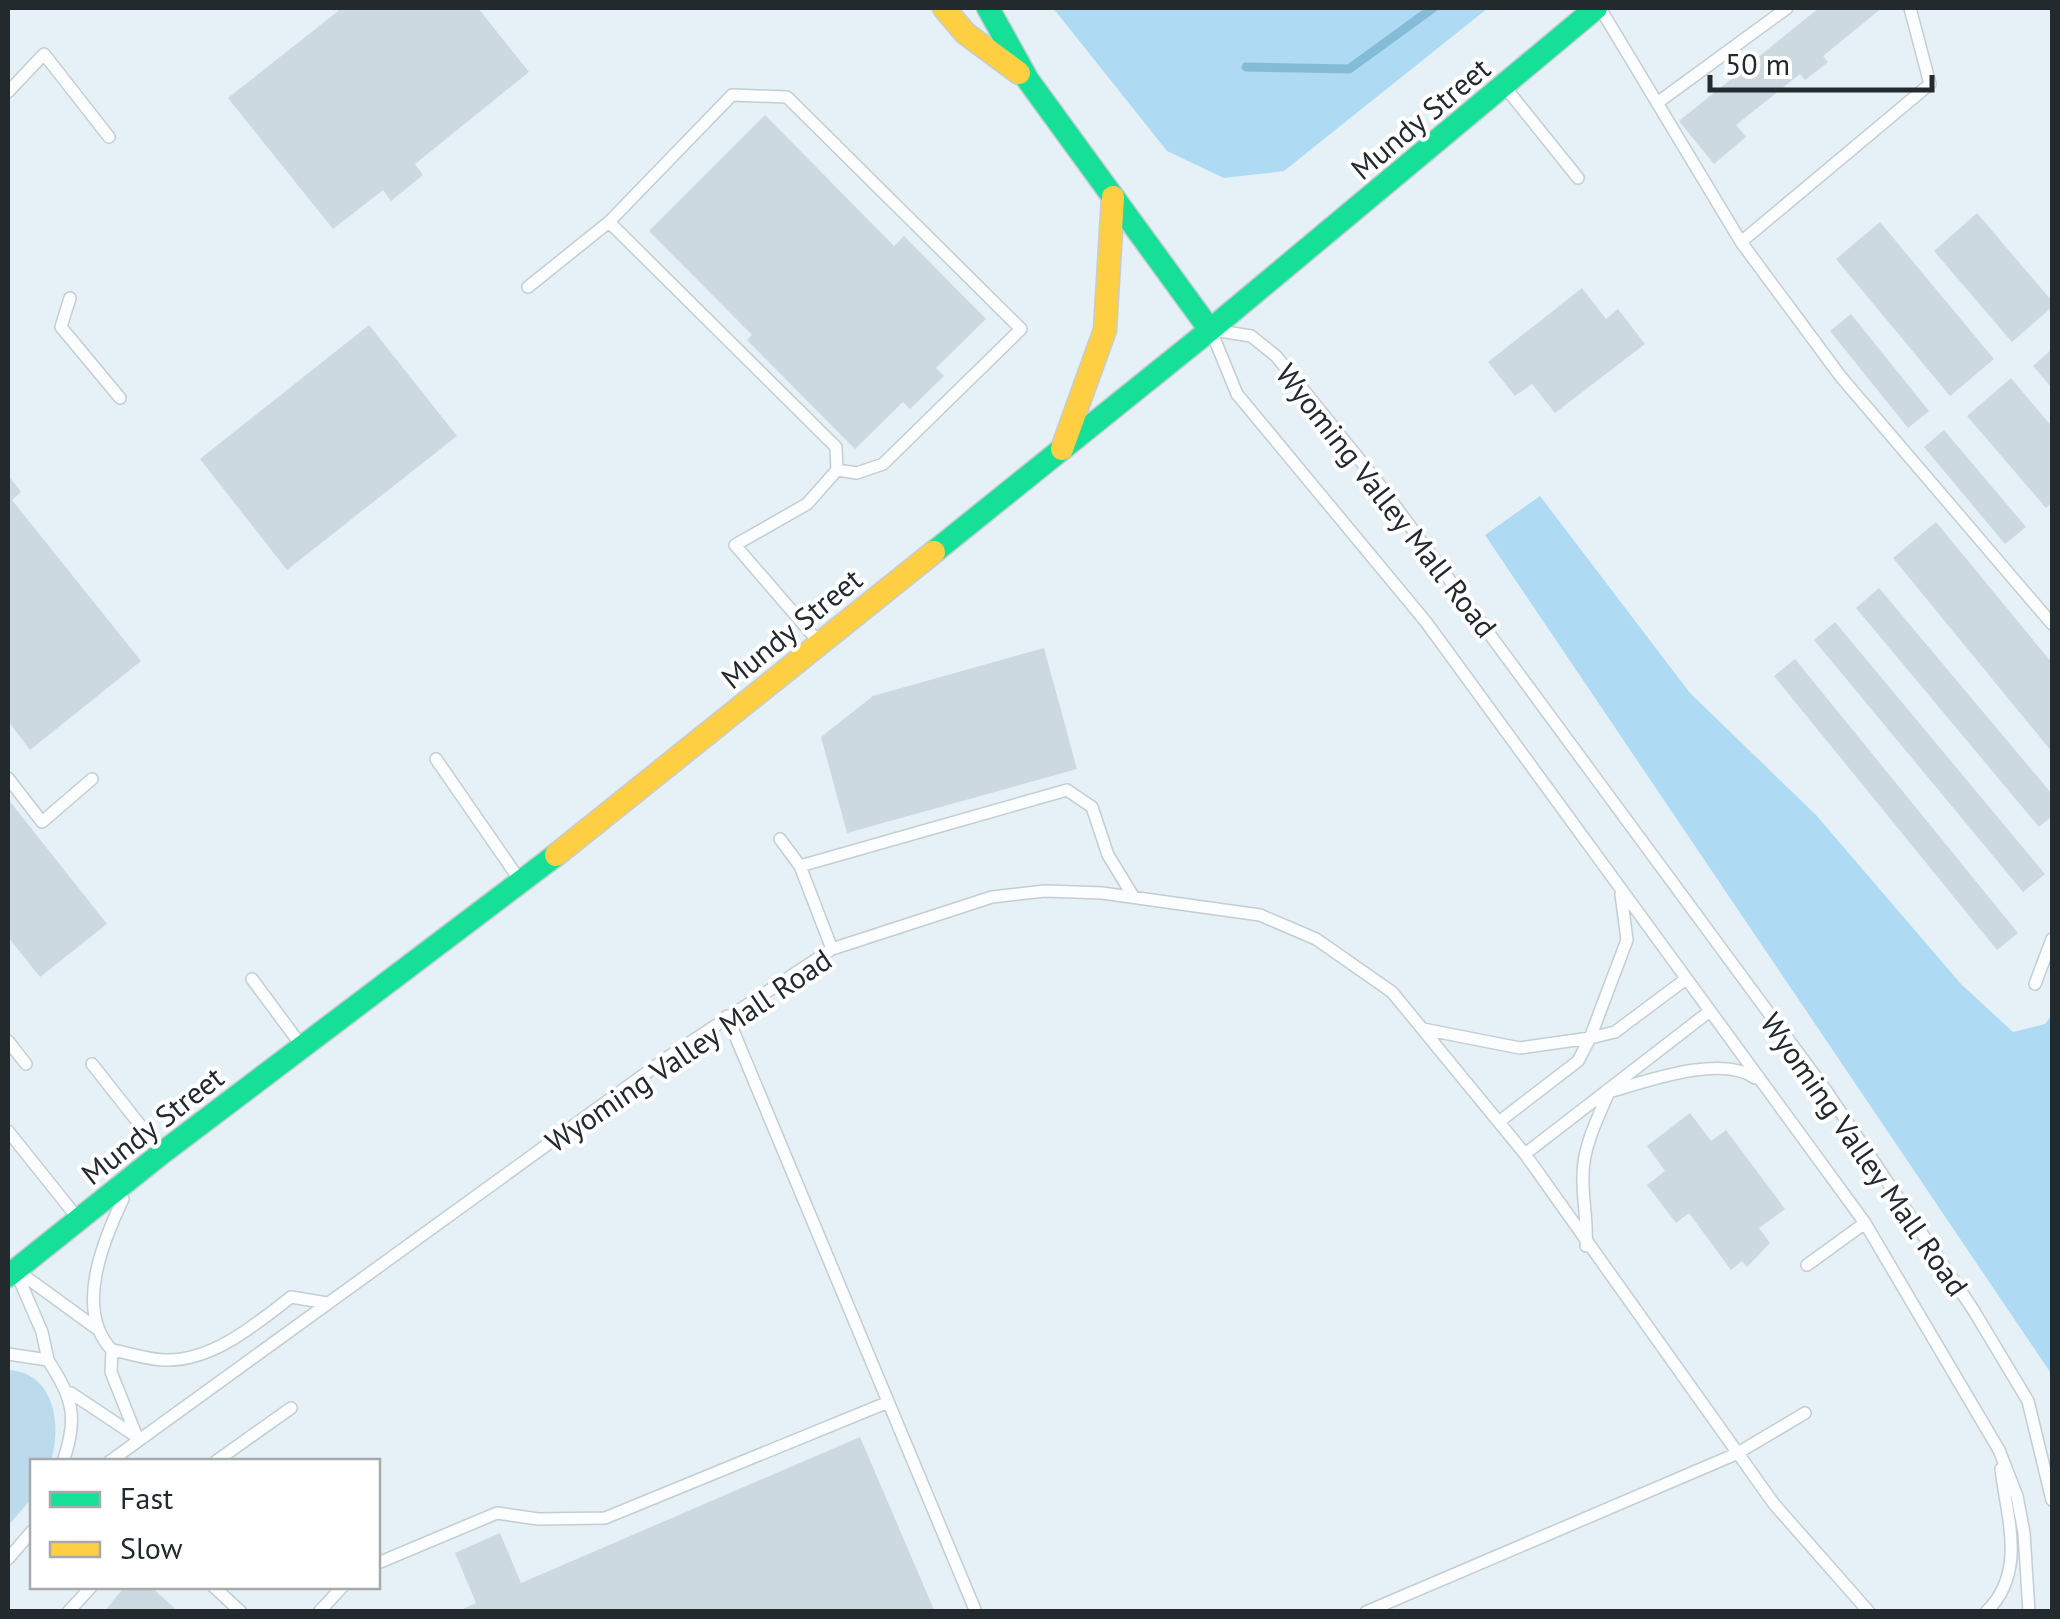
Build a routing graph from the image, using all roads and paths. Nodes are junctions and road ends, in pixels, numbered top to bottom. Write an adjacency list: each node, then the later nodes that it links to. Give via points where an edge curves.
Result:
1 (944, 8): 6 (main road, via 965,33)
2 (988, 8): 6 (main road)
3 (1598, 8): 7 (main road, Mundy Street); 9 (lane)
4 (1787, 8): 9 (lane)
5 (1910, 8): 14 (lane, via 1930,84)
6 (1028, 80): 12 (main road)
7 (1505, 87): 11 (lane); 17 (main road, Mundy Street)
8 (8, 92): 10 (lane, via 44,54)
9 (1657, 103): 14 (lane)
10 (109, 137)
11 (1578, 178)
12 (1113, 197): 17 (main road); 19 (main road, via 1105,330)
13 (609, 222): 15 (lane); 20 (lane, via 836,447); 20 (lane, via 732,95 787,97 1021,329 883,464 857,473)
14 (1741, 242): 21 (lane, via 1841,377)
15 (528, 287)
16 (70, 298): 18 (lane, via 61,327)
17 (1210, 330): 19 (main road, Mundy Street); 28 (lane, Wyoming Valley Mall Road, via 1237,394 1426,622); 71 (lane, Wyoming Valley Mall Road, via 1251,336 1276,356 1520,670 1827,1092 2028,1401)
18 (120, 398)
19 (1062, 449): 22 (main road, Mundy Street)
20 (837, 470): 22 (lane, via 807,504 735,545)
21 (2052, 624)
22 (820, 643): 29 (main road, Mundy Street)
23 (436, 759): 29 (lane)
24 (8, 778): 25 (lane, via 42,822)
25 (92, 779)
26 (780, 839): 27 (lane)
27 (800, 866): 30 (lane, via 1066,790 1092,807 1108,854); 32 (lane)
28 (1611, 872): 34 (lane, Wyoming Valley Mall Road); 39 (lane, via 1625,904 1626,940)
29 (522, 882): 41 (main road, Mundy Street)
30 (1133, 896): 32 (lane, Wyoming Valley Mall Road, via 1045,890 992,897); 38 (lane, Wyoming Valley Mall Road, via 1224,907 1300,930 1392,992)
31 (2052, 939): 35 (lane)
32 (832, 949): 37 (lane, Wyoming Valley Mall Road)
33 (252, 979): 41 (lane)
34 (1686, 979): 36 (lane, Wyoming Valley Mall Road); 39 (lane, via 1615,1032)
35 (2035, 984)
36 (1710, 1012): 44 (lane); 45 (lane, Wyoming Valley Mall Road)
37 (727, 1016): 56 (lane, Wyoming Valley Mall Road); 62 (lane)
38 (1422, 1028): 39 (lane, via 1520,1048); 46 (lane, Wyoming Valley Mall Road)
39 (1590, 1038): 46 (lane, via 1578,1061)
40 (8, 1041): 42 (lane)
41 (304, 1048): 48 (main road, Mundy Street)
42 (26, 1064)
43 (92, 1064): 48 (lane)
44 (1609, 1092): 45 (lane, via 1728,1067 1752,1075); 49 (lane); 53 (lane, via 1582,1174)
45 (1777, 1102): 52 (lane, Wyoming Valley Mall Road)
46 (1500, 1122): 49 (lane, Wyoming Valley Mall Road)
47 (8, 1132): 51 (lane)
48 (162, 1153): 50 (main road, Mundy Street)
49 (1525, 1154): 53 (lane, Wyoming Valley Mall Road)
50 (133, 1177): 51 (main road, Mundy Street); 57 (lane, via 96,1266)
51 (79, 1219): 55 (main road, Mundy Street)
52 (1866, 1224): 54 (lane); 66 (lane, Wyoming Valley Mall Road)
53 (1586, 1246): 67 (lane, Wyoming Valley Mall Road)
54 (1807, 1265)
55 (11, 1273): 57 (lane); 60 (lane, via 42,1332)
56 (327, 1303): 58 (lane, via 292,1298 224,1344 186,1359); 65 (lane, Wyoming Valley Mall Road)
57 (96, 1328): 58 (lane)
58 (112, 1350): 65 (lane, via 110,1372)
59 (8, 1354): 60 (lane)
60 (48, 1360): 61 (lane)
61 (70, 1393): 65 (lane); 68 (lane)
62 (886, 1403): 74 (lane, via 605,1518 497,1513); 82 (lane)
63 (291, 1408): 70 (lane)
64 (1805, 1413): 67 (lane)
65 (137, 1437): 69 (lane, Wyoming Valley Mall Road)
66 (1999, 1450): 84 (lane, via 2013,1548 2000,1598); 85 (lane, via 2017,1496)
67 (1736, 1454): 78 (lane, Wyoming Valley Mall Road); 83 (lane)
68 (64, 1459)
69 (112, 1459)
70 (219, 1459)
71 (2052, 1500)
72 (13, 1544): 73 (lane)
73 (8, 1559)
74 (380, 1563)
75 (89, 1589): 79 (lane)
76 (216, 1589): 80 (lane)
77 (340, 1589): 81 (lane)
78 (1870, 1610)
79 (68, 1612)
80 (241, 1612)
81 (320, 1612)
82 (976, 1612)
83 (1366, 1612)
84 (1986, 1612)
85 (2029, 1612)

